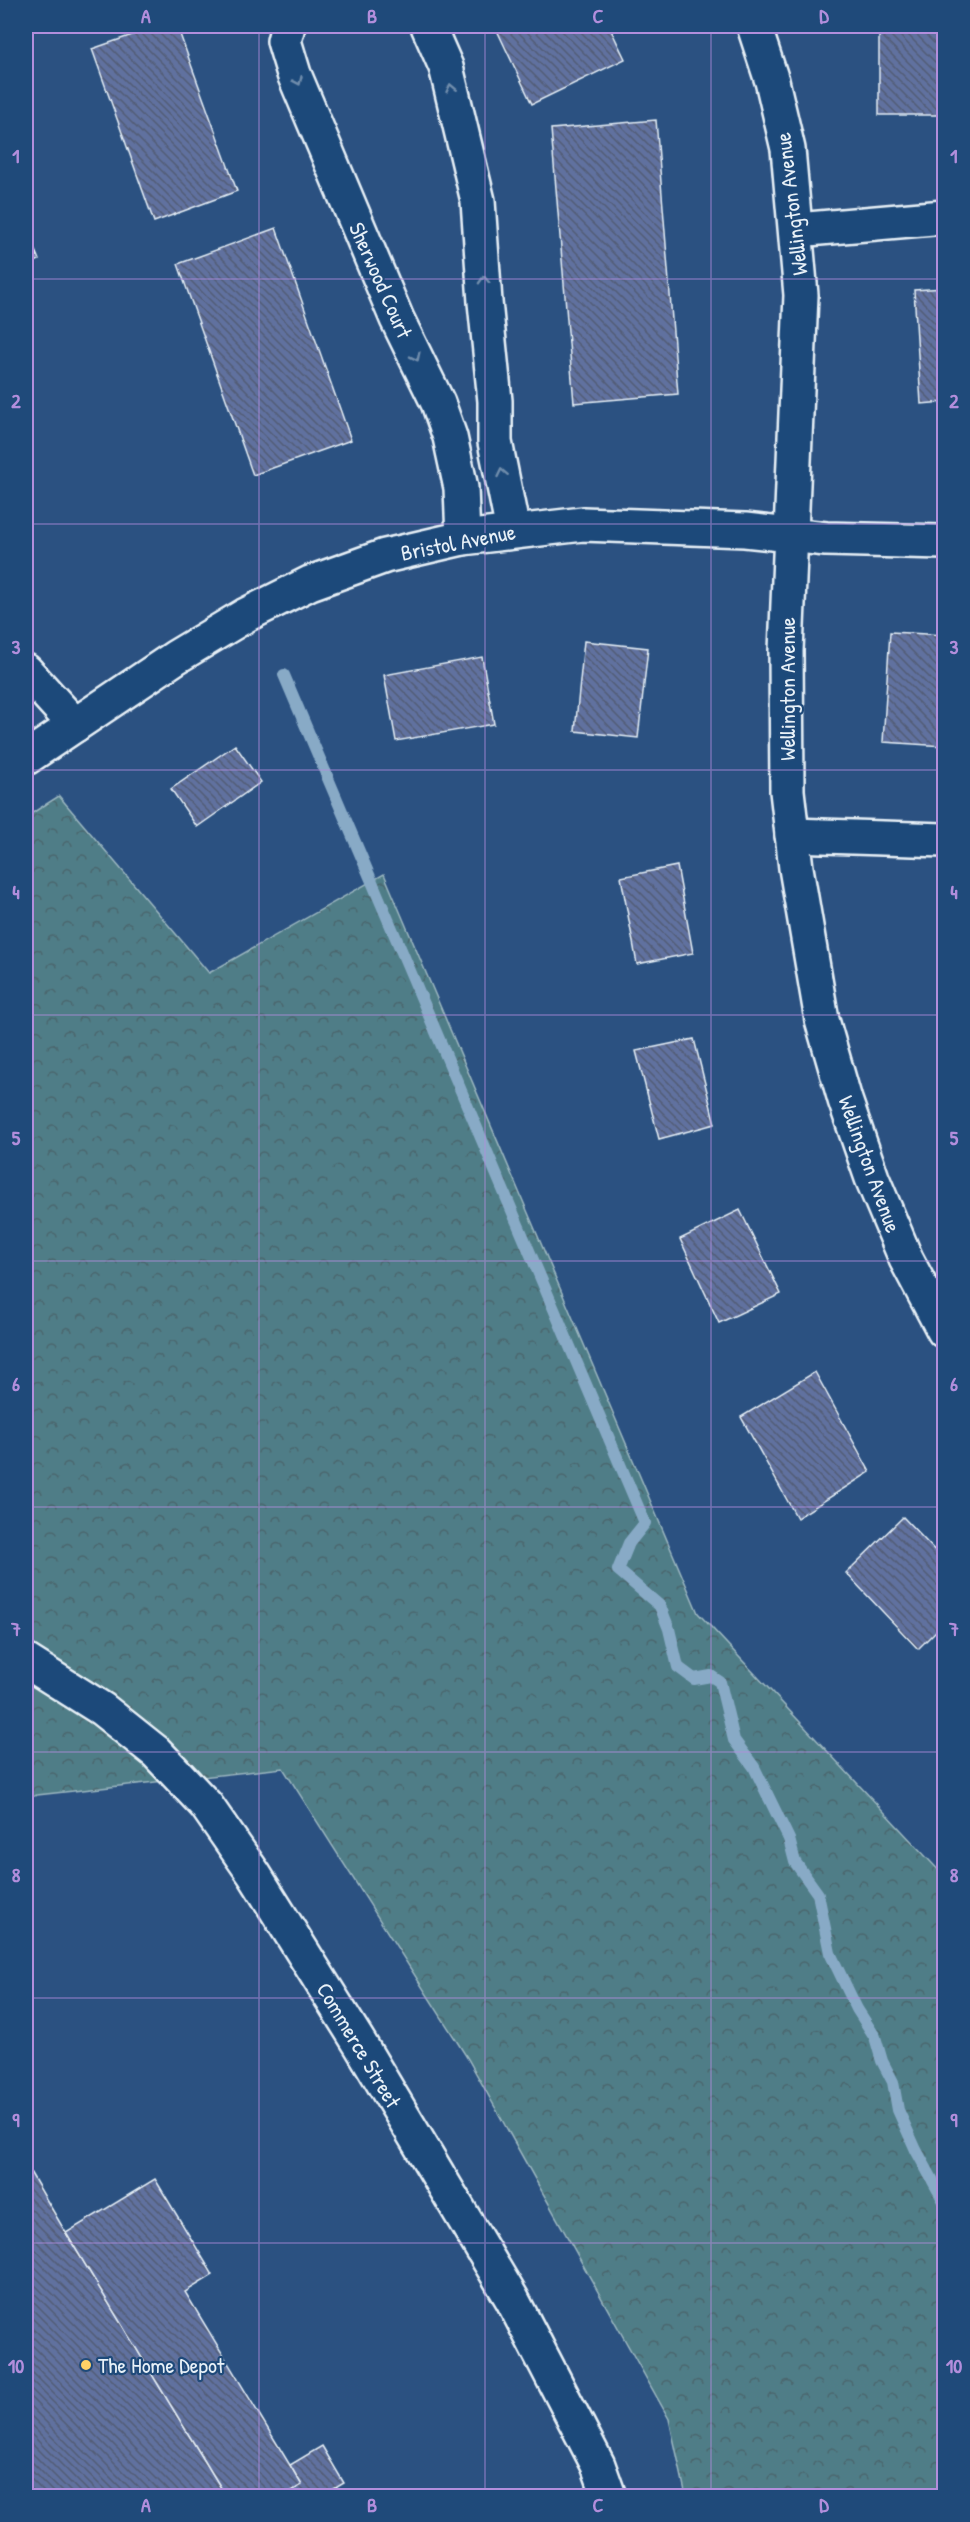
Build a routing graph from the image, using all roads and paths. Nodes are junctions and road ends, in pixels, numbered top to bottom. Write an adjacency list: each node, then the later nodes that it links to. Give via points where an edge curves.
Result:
1 (288, 26): 8 (street, Sherwood Court, one-way to 8, via 284,41 294,74 450,437 461,488)
2 (428, 26): 6 (street, one-way to 2, via 495,442 478,201 446,67)
3 (754, 26): 5 (street, Wellington Avenue, via 788,149)
4 (945, 217): 5 (street)
5 (797, 230): 7 (street, Wellington Avenue, via 801,295)
6 (513, 531): 7 (street, Bristol Avenue, via 583,524); 8 (street, Bristol Avenue)
7 (790, 534): 9 (street, Bristol Avenue, via 826,539); 13 (street, Wellington Avenue, via 786,720)
8 (463, 538): 11 (street, Bristol Avenue, via 385,556 310,583 196,645)
9 (945, 542)
10 (26, 671): 11 (street)
11 (75, 725): 12 (street, Bristol Avenue)
12 (26, 758)
13 (792, 835): 14 (street); 15 (street, Wellington Avenue, via 822,1020 845,1100 906,1259)
14 (945, 840)
15 (945, 1330)
16 (26, 1661): 17 (street, Commerce Street, via 102,1709 156,1752 206,1805 360,2044 512,2299 598,2465)
17 (609, 2496)

